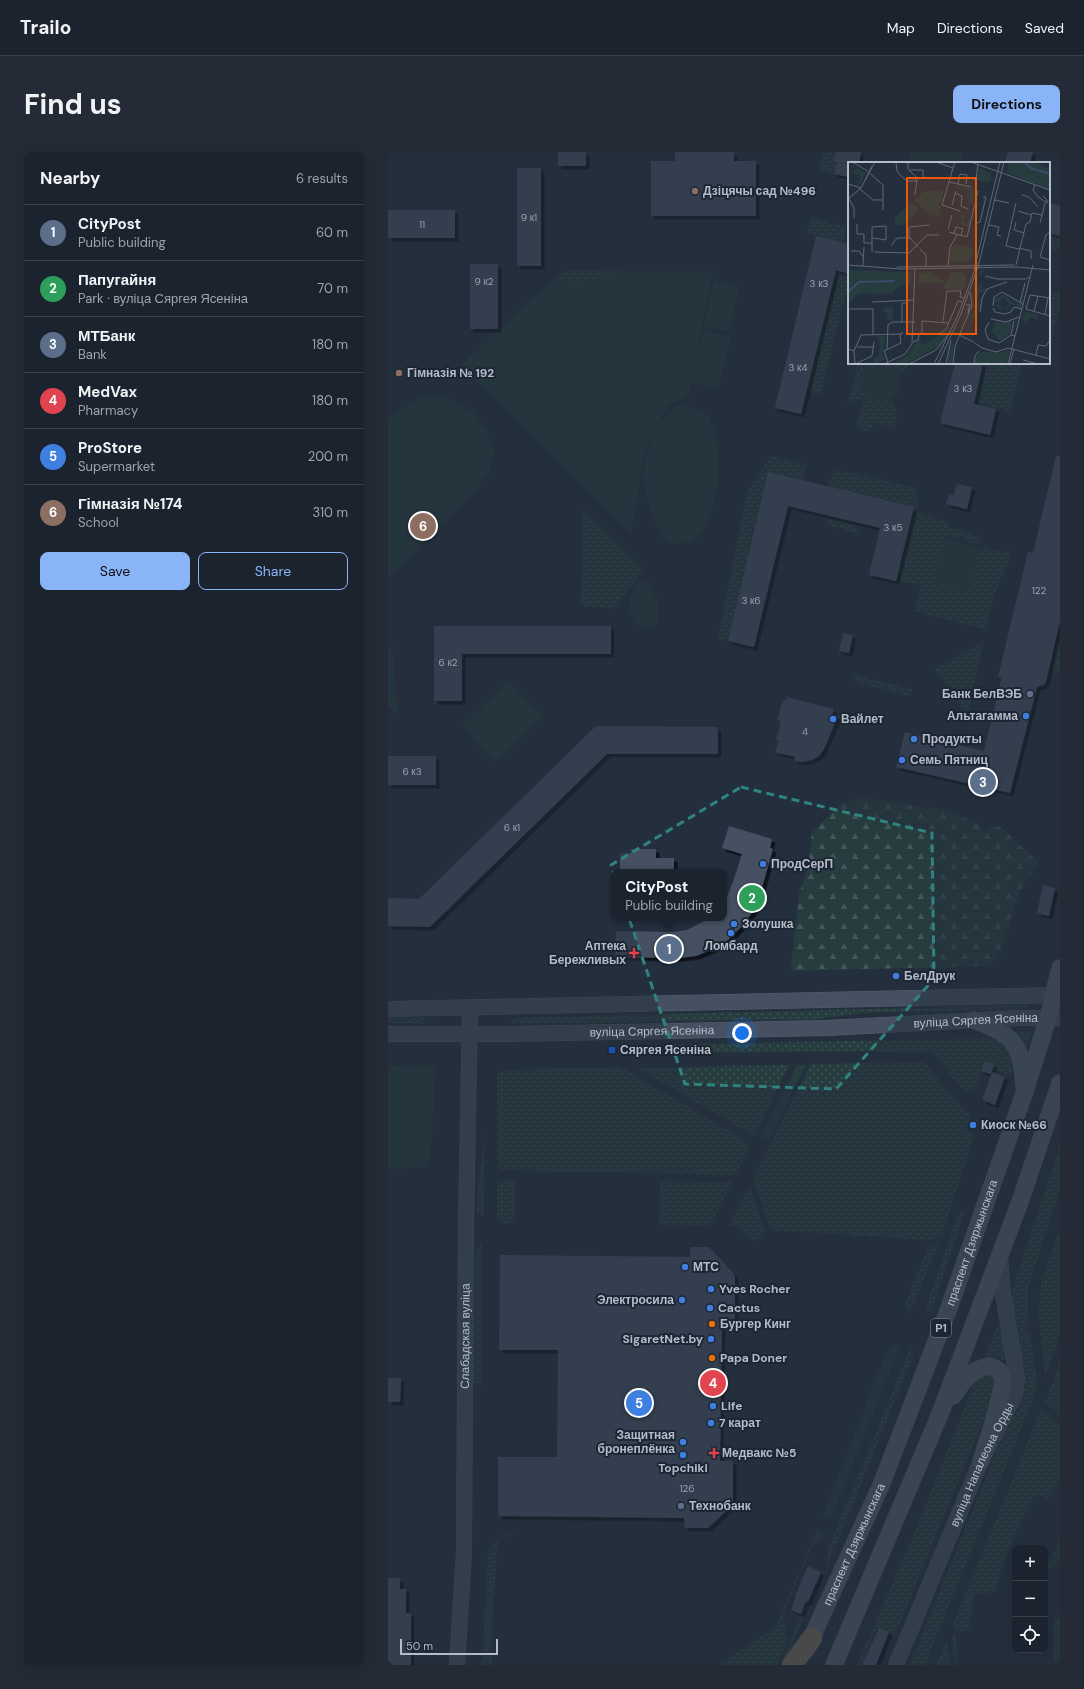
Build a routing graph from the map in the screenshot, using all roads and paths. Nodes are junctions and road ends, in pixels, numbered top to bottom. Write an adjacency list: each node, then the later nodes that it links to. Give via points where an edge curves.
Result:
1 (1060, 968): 2 (main road, праспект Дзяржынскага / Р1)
2 (1056, 995): 3 (main road, вуліца Сяргея Ясеніна); 5 (main road, праспект Дзяржынскага / Р1)
3 (470, 1007): 4 (main road, вуліца Сяргея Ясеніна); 7 (main road, Слабадская вуліца)
4 (388, 1009)
5 (1054, 1018): 6 (main road, вуліца Сяргея Ясеніна); 10 (main road, праспект Дзяржынскага / Р1)
6 (974, 1020): 7 (main road, вуліца Сяргея Ясеніна, via 827,1028); 10 (main road, via 1001,1031 1016,1046 1022,1065)
7 (469, 1033): 8 (main road, вуліца Сяргея Ясеніна); 15 (main road, Слабадская вуліца, via 464,1538)
8 (388, 1034)
9 (1060, 1083): 11 (main road, Р1)
10 (1024, 1094): 14 (main road, праспект Дзяржынскага / Р1, via 949,1308 882,1482)
11 (1000, 1256): 12 (main road, Р1); 13 (main road, вуліца Напалеона Орды, via 1003,1294 1017,1383 1015,1394)
12 (940, 1414): 13 (main road, via 965,1379 975,1370 989,1366 999,1371 1002,1376 1002,1389); 18 (main road, Р1)
13 (981, 1461): 19 (main road, вуліца Напалеона Орды)
14 (812, 1638): 16 (highway); 17 (main road, праспект Дзяржынскага / Р1)
15 (457, 1665)
16 (792, 1665)
17 (800, 1665)
18 (834, 1665)
19 (896, 1665)

